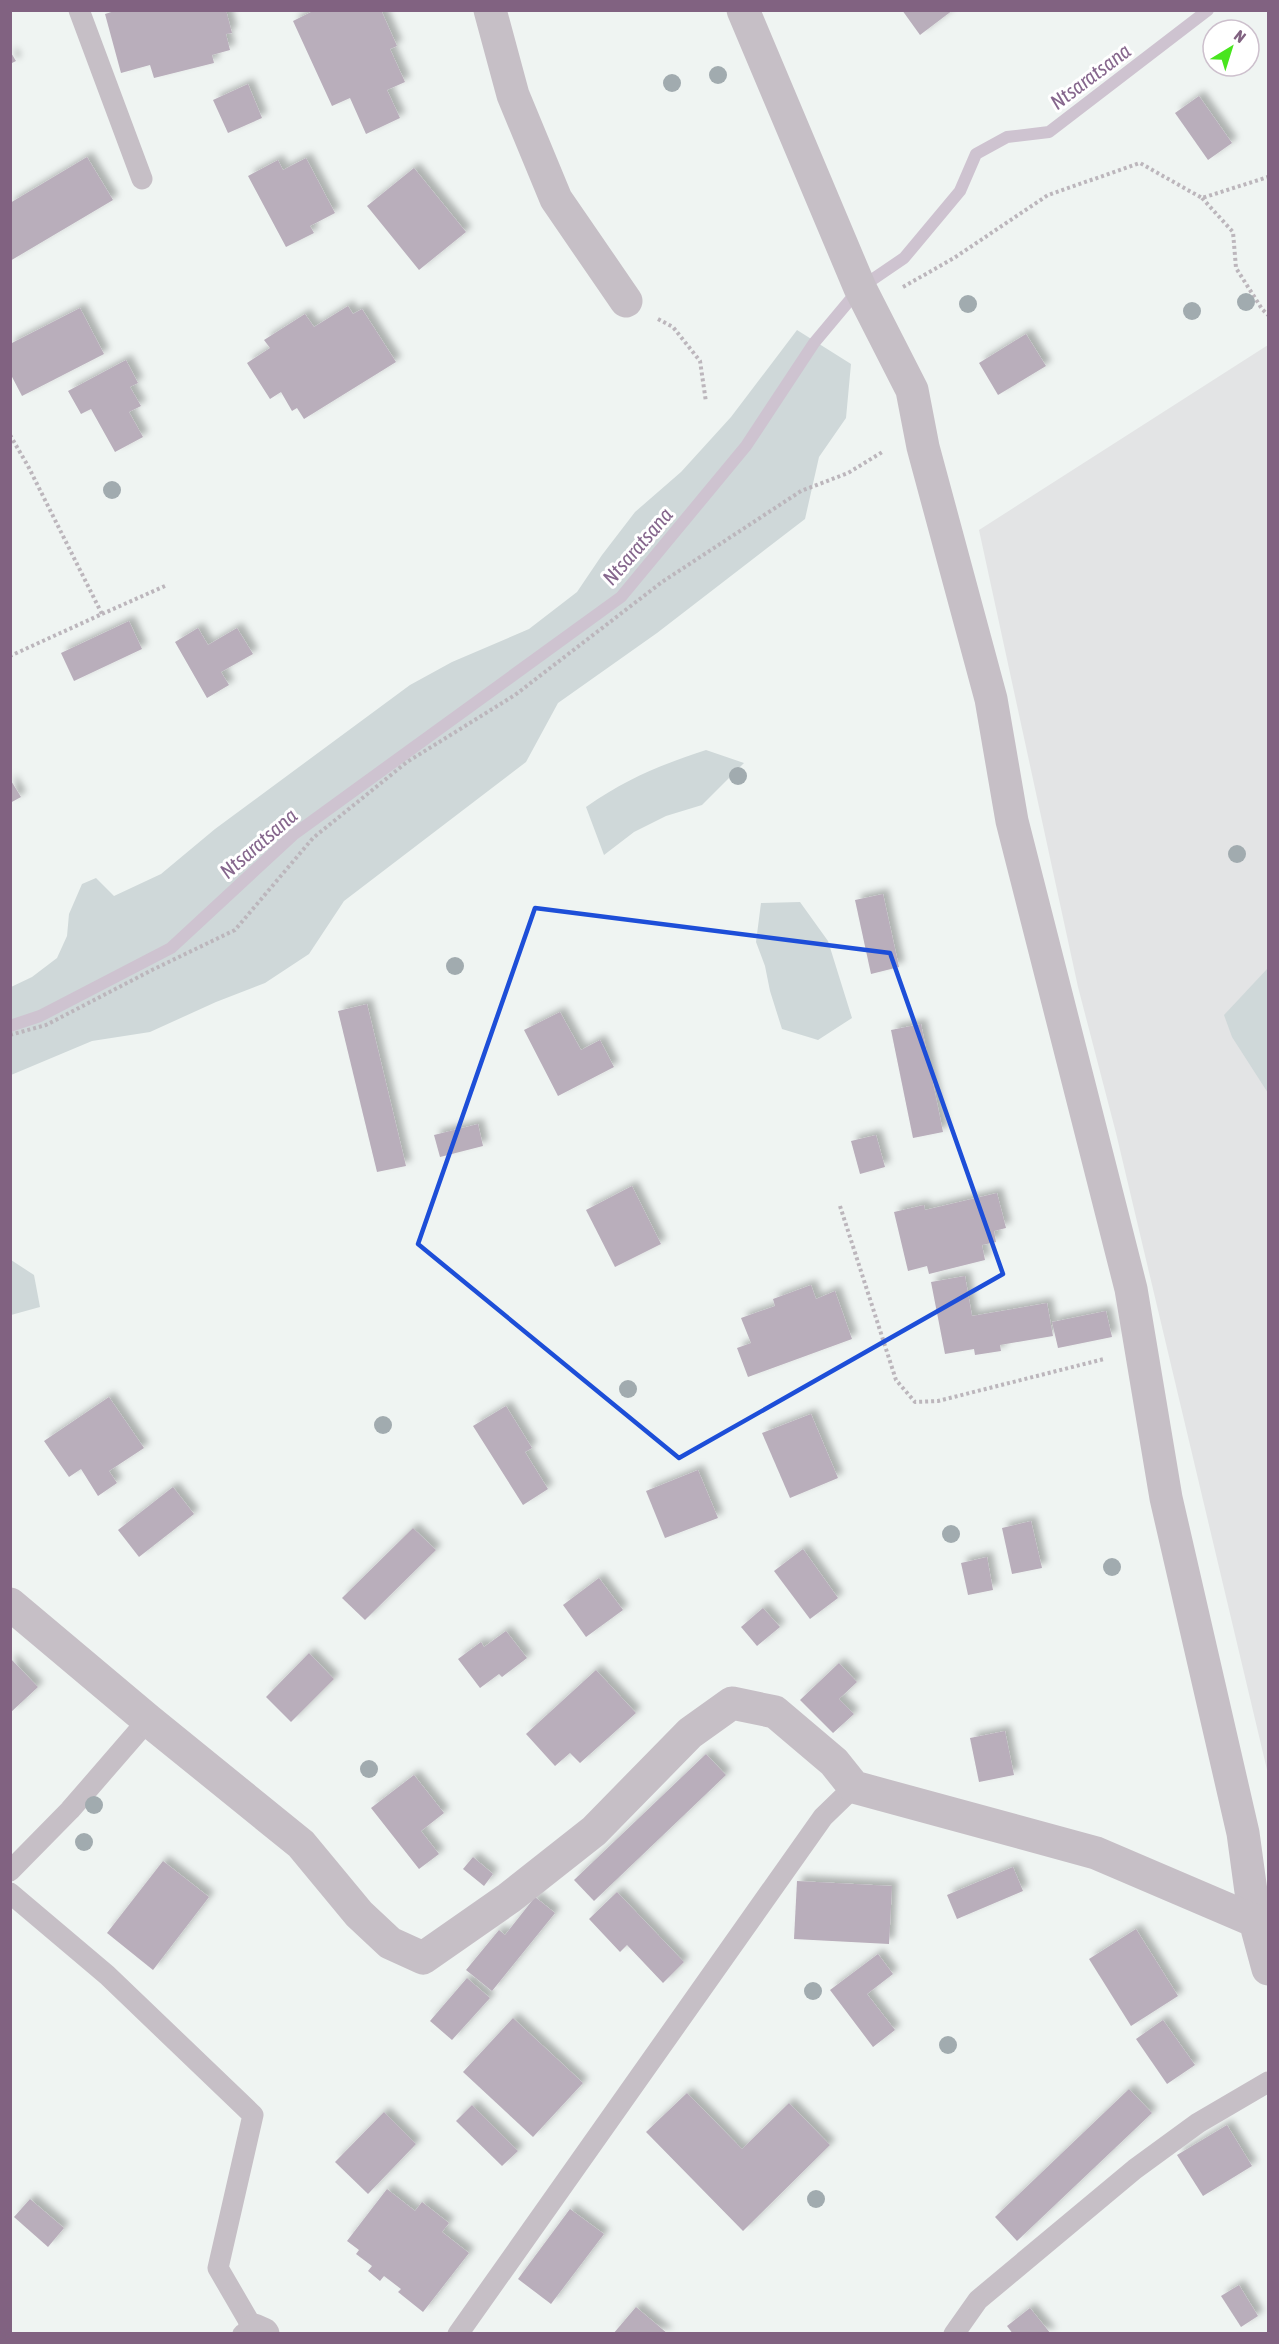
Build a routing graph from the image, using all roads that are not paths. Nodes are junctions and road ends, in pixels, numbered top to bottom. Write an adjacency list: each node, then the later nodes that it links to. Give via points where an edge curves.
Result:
1 (80, 10): 4 (lane)
2 (490, 10): 5 (street, via 513,95 556,199)
3 (743, 10): 11 (street, via 860,288 912,390 923,447 991,699 1012,821 1131,1289 1166,1498 1244,1833)
4 (142, 180)
5 (626, 301)
6 (10, 1604): 7 (street)
7 (148, 1720): 8 (street, via 301,1844 359,1914 390,1943 423,1958 509,1898 594,1831 690,1733 732,1703 775,1712 834,1762); 9 (lane, via 70,1810)
8 (854, 1787): 11 (street, via 1096,1853); 15 (lane, via 823,1817)
9 (10, 1871)
10 (10, 1893): 14 (lane, via 107,1975 253,2115 218,2268)
11 (1255, 1922): 12 (street)
12 (1269, 1969)
13 (1269, 2082): 16 (lane, via 1198,2123 1135,2169 978,2300)
14 (253, 2332)
15 (458, 2334)
16 (954, 2334)

